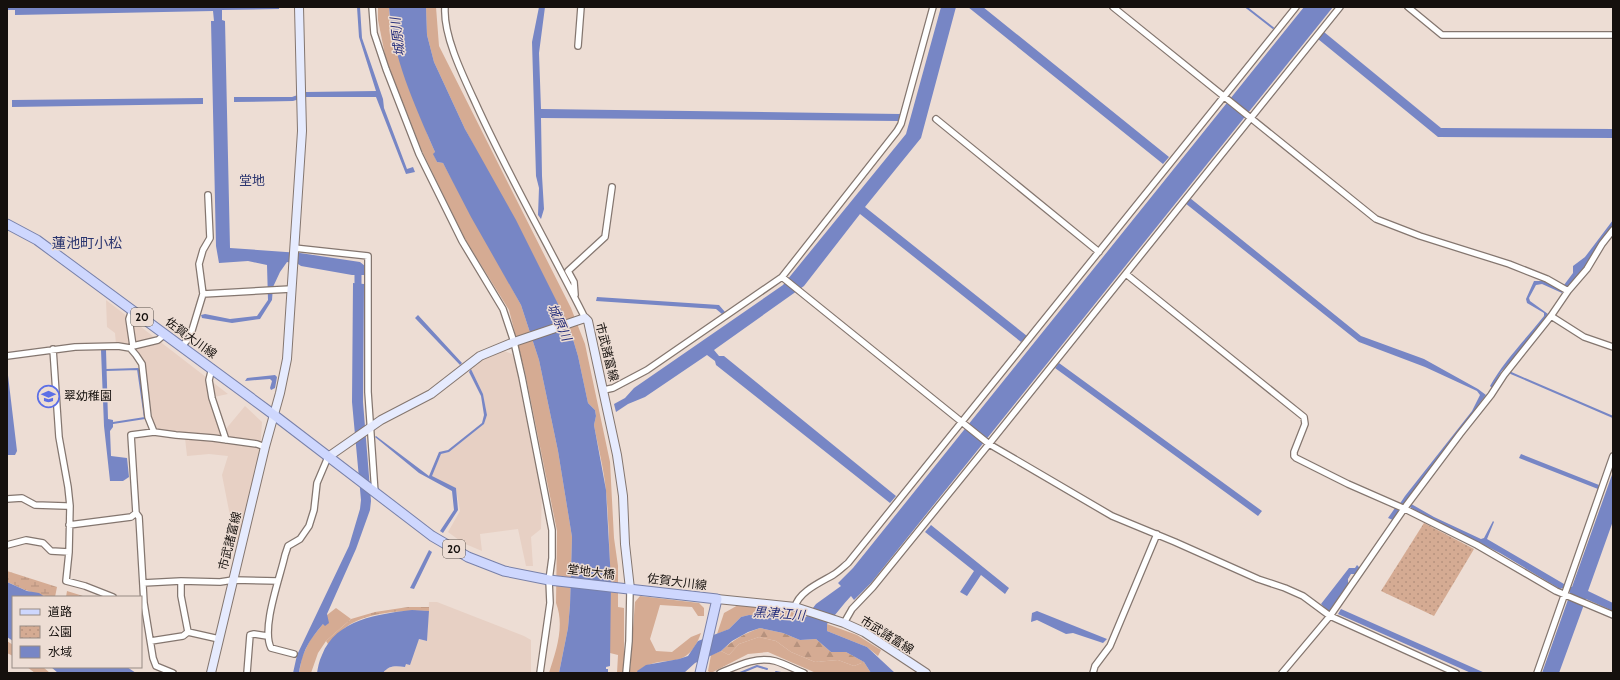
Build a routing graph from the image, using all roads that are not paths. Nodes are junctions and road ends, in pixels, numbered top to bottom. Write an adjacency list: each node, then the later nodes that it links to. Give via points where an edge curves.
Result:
1 (299, 7): 19 (main road, 市武諸富線, via 302,131)
2 (372, 7): 31 (street, via 374,33 383,62 419,154 462,241 503,309)
3 (445, 7): 26 (street, via 448,35 463,76 496,148)
4 (581, 7): 11 (street)
5 (933, 7): 22 (street, via 897,131)
6 (1113, 7): 12 (street)
7 (1296, 7): 12 (street)
8 (1340, 7): 13 (street)
9 (1408, 7): 10 (street, via 1442,34)
10 (1613, 35)
11 (578, 46)
12 (1225, 98): 13 (street); 20 (street)
13 (1250, 117): 21 (street); 24 (street, via 1376,219 1420,236 1509,264 1547,279)
14 (936, 119): 20 (street)
15 (612, 187): 26 (street, via 605,237 568,270 574,282)
16 (208, 195): 25 (street, via 210,238 199,264)
17 (7, 224): 27 (main road, 佐賀大川線 / 20, via 37,240)
18 (1613, 230): 24 (street)
19 (293, 249): 23 (main road, 市武諸富線); 41 (street, via 368,256)
20 (1099, 252): 40 (street)
21 (1126, 274): 44 (street); 51 (street, via 1304,417 1305,424 1294,452 1296,458 1398,506)
22 (783, 278): 38 (street, via 647,370); 40 (street)
23 (291, 289): 25 (street); 39 (main road, 市武諸富線, via 287,359)
24 (1568, 292): 28 (street)
25 (203, 294): 32 (street, via 190,337)
26 (575, 300): 29 (street)
27 (132, 310): 30 (main road, 佐賀大川線 / 20); 33 (street, via 129,319)
28 (1551, 316): 34 (street, via 1584,337); 51 (street)
29 (583, 318): 31 (main road, 市武諸富線); 38 (main road, 市武諸富線, via 588,321)
30 (165, 334): 32 (main road, 佐賀大川線 / 20); 33 (street, via 158,340)
31 (514, 342): 41 (main road, 市武諸富線, via 480,356 431,394); 58 (street, via 552,530)
32 (182, 346): 37 (main road, 佐賀大川線 / 20)
33 (132, 347): 35 (street); 42 (street, via 142,364 148,417)
34 (1613, 347)
35 (53, 349): 36 (street); 53 (street, via 59,437 68,487)
36 (9, 356)
37 (212, 368): 39 (main road, 佐賀大川線 / 20); 43 (street, via 209,380 212,398)
38 (604, 390): 62 (main road, 市武諸富線, via 623,496)
39 (274, 414): 45 (main road, 市武諸富線); 47 (main road, 佐賀大川線 / 20)
40 (964, 424): 44 (street); 67 (street, via 848,564 816,584 796,601)
41 (370, 428): 47 (main road, 市武諸富線); 48 (street)
42 (154, 432): 43 (street); 52 (street, via 131,435)
43 (226, 440): 45 (street)
44 (988, 443): 54 (street, via 1112,516); 70 (street, via 873,587)
45 (265, 447): 57 (main road, 市武諸富線)
46 (1613, 456): 63 (street)
47 (328, 457): 48 (main road, 佐賀大川線 / 20); 60 (street, via 318,478 309,526 300,539 288,546)
48 (374, 492): 58 (main road, 20, via 432,536 468,557 504,571)
49 (7, 499): 50 (street, via 22,498 35,505)
50 (66, 506)
51 (1407, 506): 63 (street); 69 (street)
52 (136, 513): 53 (street, via 131,517); 61 (street)
53 (69, 525): 56 (street)
54 (1157, 534): 69 (street, via 1303,596); 85 (street, via 1110,646 1095,666)
55 (7, 545): 56 (street, via 26,540 43,543 51,551)
56 (69, 552): 64 (street, via 66,581)
57 (233, 580): 59 (street); 60 (street); 73 (main road, 市武諸富線)
58 (549, 580): 62 (main road, 堂地大橋 / 20); 79 (street, via 550,603)
59 (181, 581): 61 (street); 71 (street, via 180,596)
60 (278, 581): 72 (street)
61 (143, 583): 66 (street)
62 (630, 589): 65 (main road, 佐賀大川線 / 20); 80 (street)
63 (1566, 594): 68 (street); 88 (street)
64 (110, 596)
65 (717, 599): 67 (main road, 市武諸富線); 81 (main road, 佐賀大川線)
66 (143, 603): 74 (street)
67 (798, 608): 70 (main road, 市武諸富線)
68 (1613, 615)
69 (1330, 616): 86 (street); 87 (street)
70 (840, 622): 84 (main road, 市武諸富線, via 864,632)
71 (188, 632): 73 (street); 74 (street, via 183,636)
72 (267, 636): 75 (street, via 271,648); 78 (street, via 250,635)
73 (219, 639): 77 (main road, 市武諸富線)
74 (151, 641): 76 (street, via 156,666)
75 (294, 654)
76 (173, 673)
77 (211, 673)
78 (246, 673)
79 (540, 673)
80 (626, 673)
81 (700, 673)
82 (720, 673): 83 (street, via 759,660 774,661)
83 (804, 673)
84 (926, 673)
85 (1094, 673)
86 (1282, 673)
87 (1456, 673)
88 (1537, 673)

